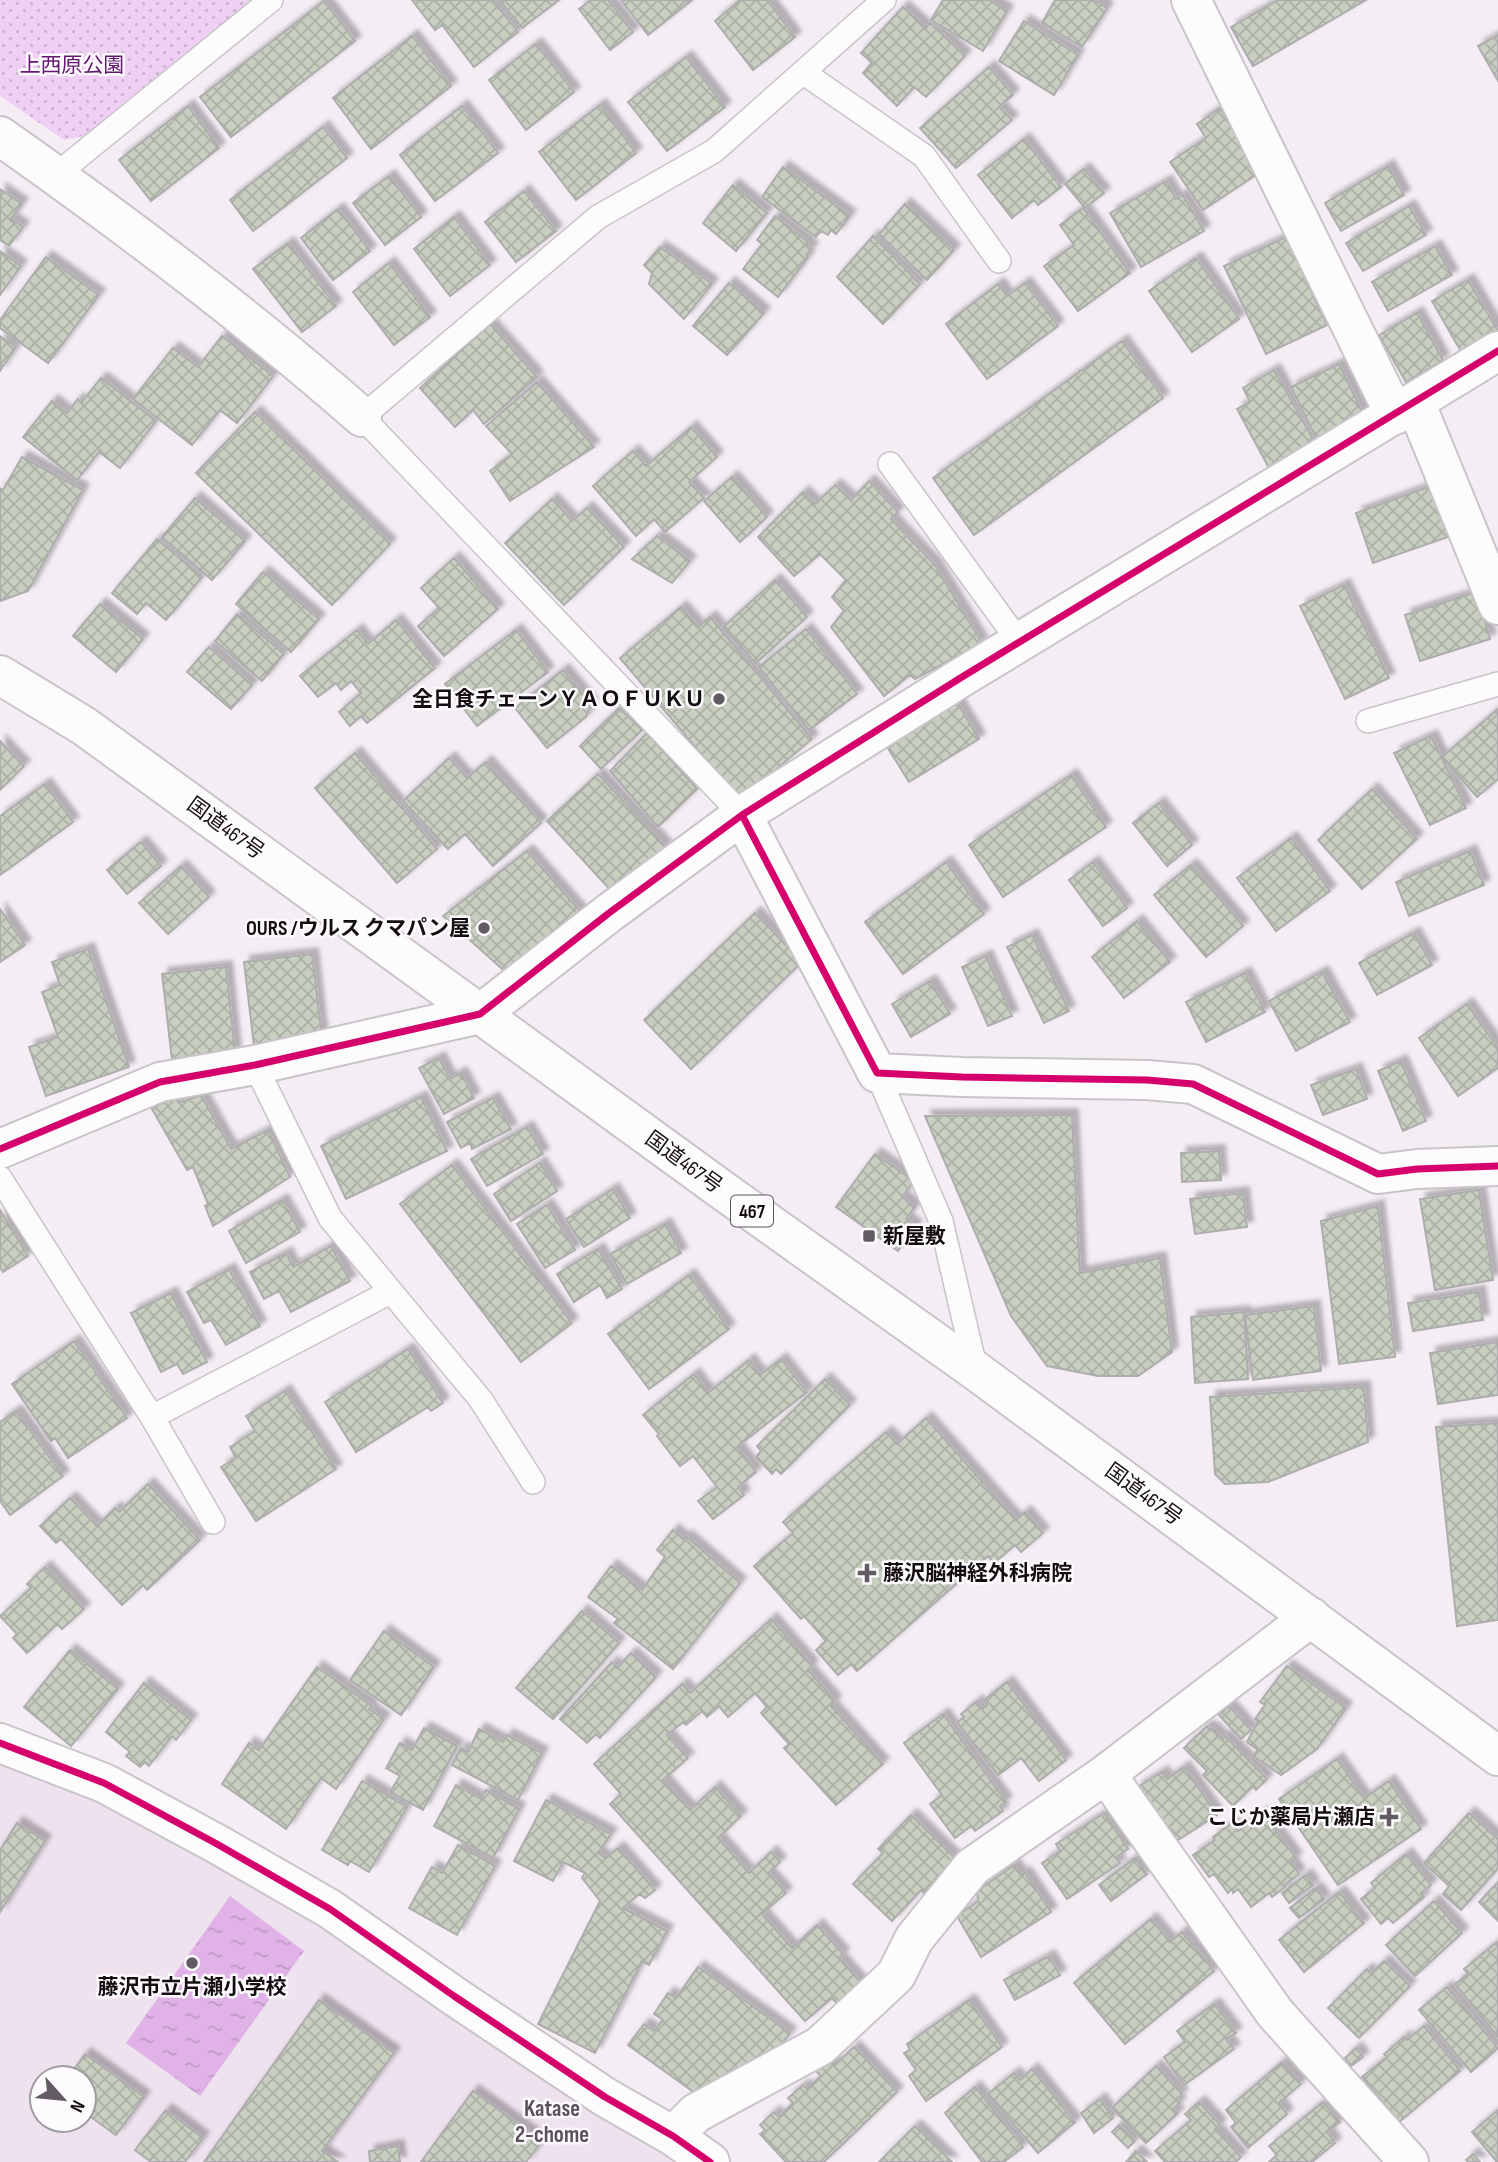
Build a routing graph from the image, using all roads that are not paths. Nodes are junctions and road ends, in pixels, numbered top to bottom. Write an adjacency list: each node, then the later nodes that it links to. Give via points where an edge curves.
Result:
1 (271, 0): 6 (lane)
2 (884, 0): 4 (lane)
3 (1191, 0): 9 (main road)
4 (804, 73): 7 (lane, via 925,156); 10 (lane, via 714,151 598,217)
5 (0, 136): 6 (main road)
6 (56, 176): 10 (main road, via 221,299)
7 (999, 261)
8 (1498, 351): 9 (main road)
9 (1405, 409): 12 (main road); 13 (main road)
10 (362, 417): 17 (lane)
11 (890, 464): 13 (lane)
12 (1498, 605)
13 (1020, 643): 17 (main road)
14 (0, 675): 18 (main road, 国道467号 / 467, via 85,726)
15 (1498, 684): 16 (lane)
16 (1368, 721)
17 (742, 815): 18 (main road); 20 (main road)
18 (480, 1014): 19 (main road); 25 (main road, 国道467号 / 467)
19 (255, 1065): 21 (main road, via 160,1082); 24 (lane, via 330,1218)
20 (877, 1073): 22 (main road, via 1193,1084 1378,1174); 25 (lane, via 942,1221)
21 (0, 1149)
22 (1498, 1166)
23 (0, 1178): 26 (lane)
24 (390, 1292): 26 (lane); 27 (lane, via 481,1400)
25 (975, 1371): 29 (main road, 国道467号 / 467)
26 (152, 1417): 28 (lane)
27 (533, 1482)
28 (213, 1522)
29 (1311, 1617): 31 (main road, 国道467号 / 467); 32 (main road)
30 (0, 1743): 33 (main road, via 104,1783 330,1909 605,2097)
31 (1498, 1756)
32 (1106, 1774): 33 (main road, via 972,1867 914,1939 896,1975 820,2046 696,2113); 35 (main road, via 1275,2013)
33 (673, 2136): 34 (main road)
34 (710, 2162)
35 (1409, 2162)

